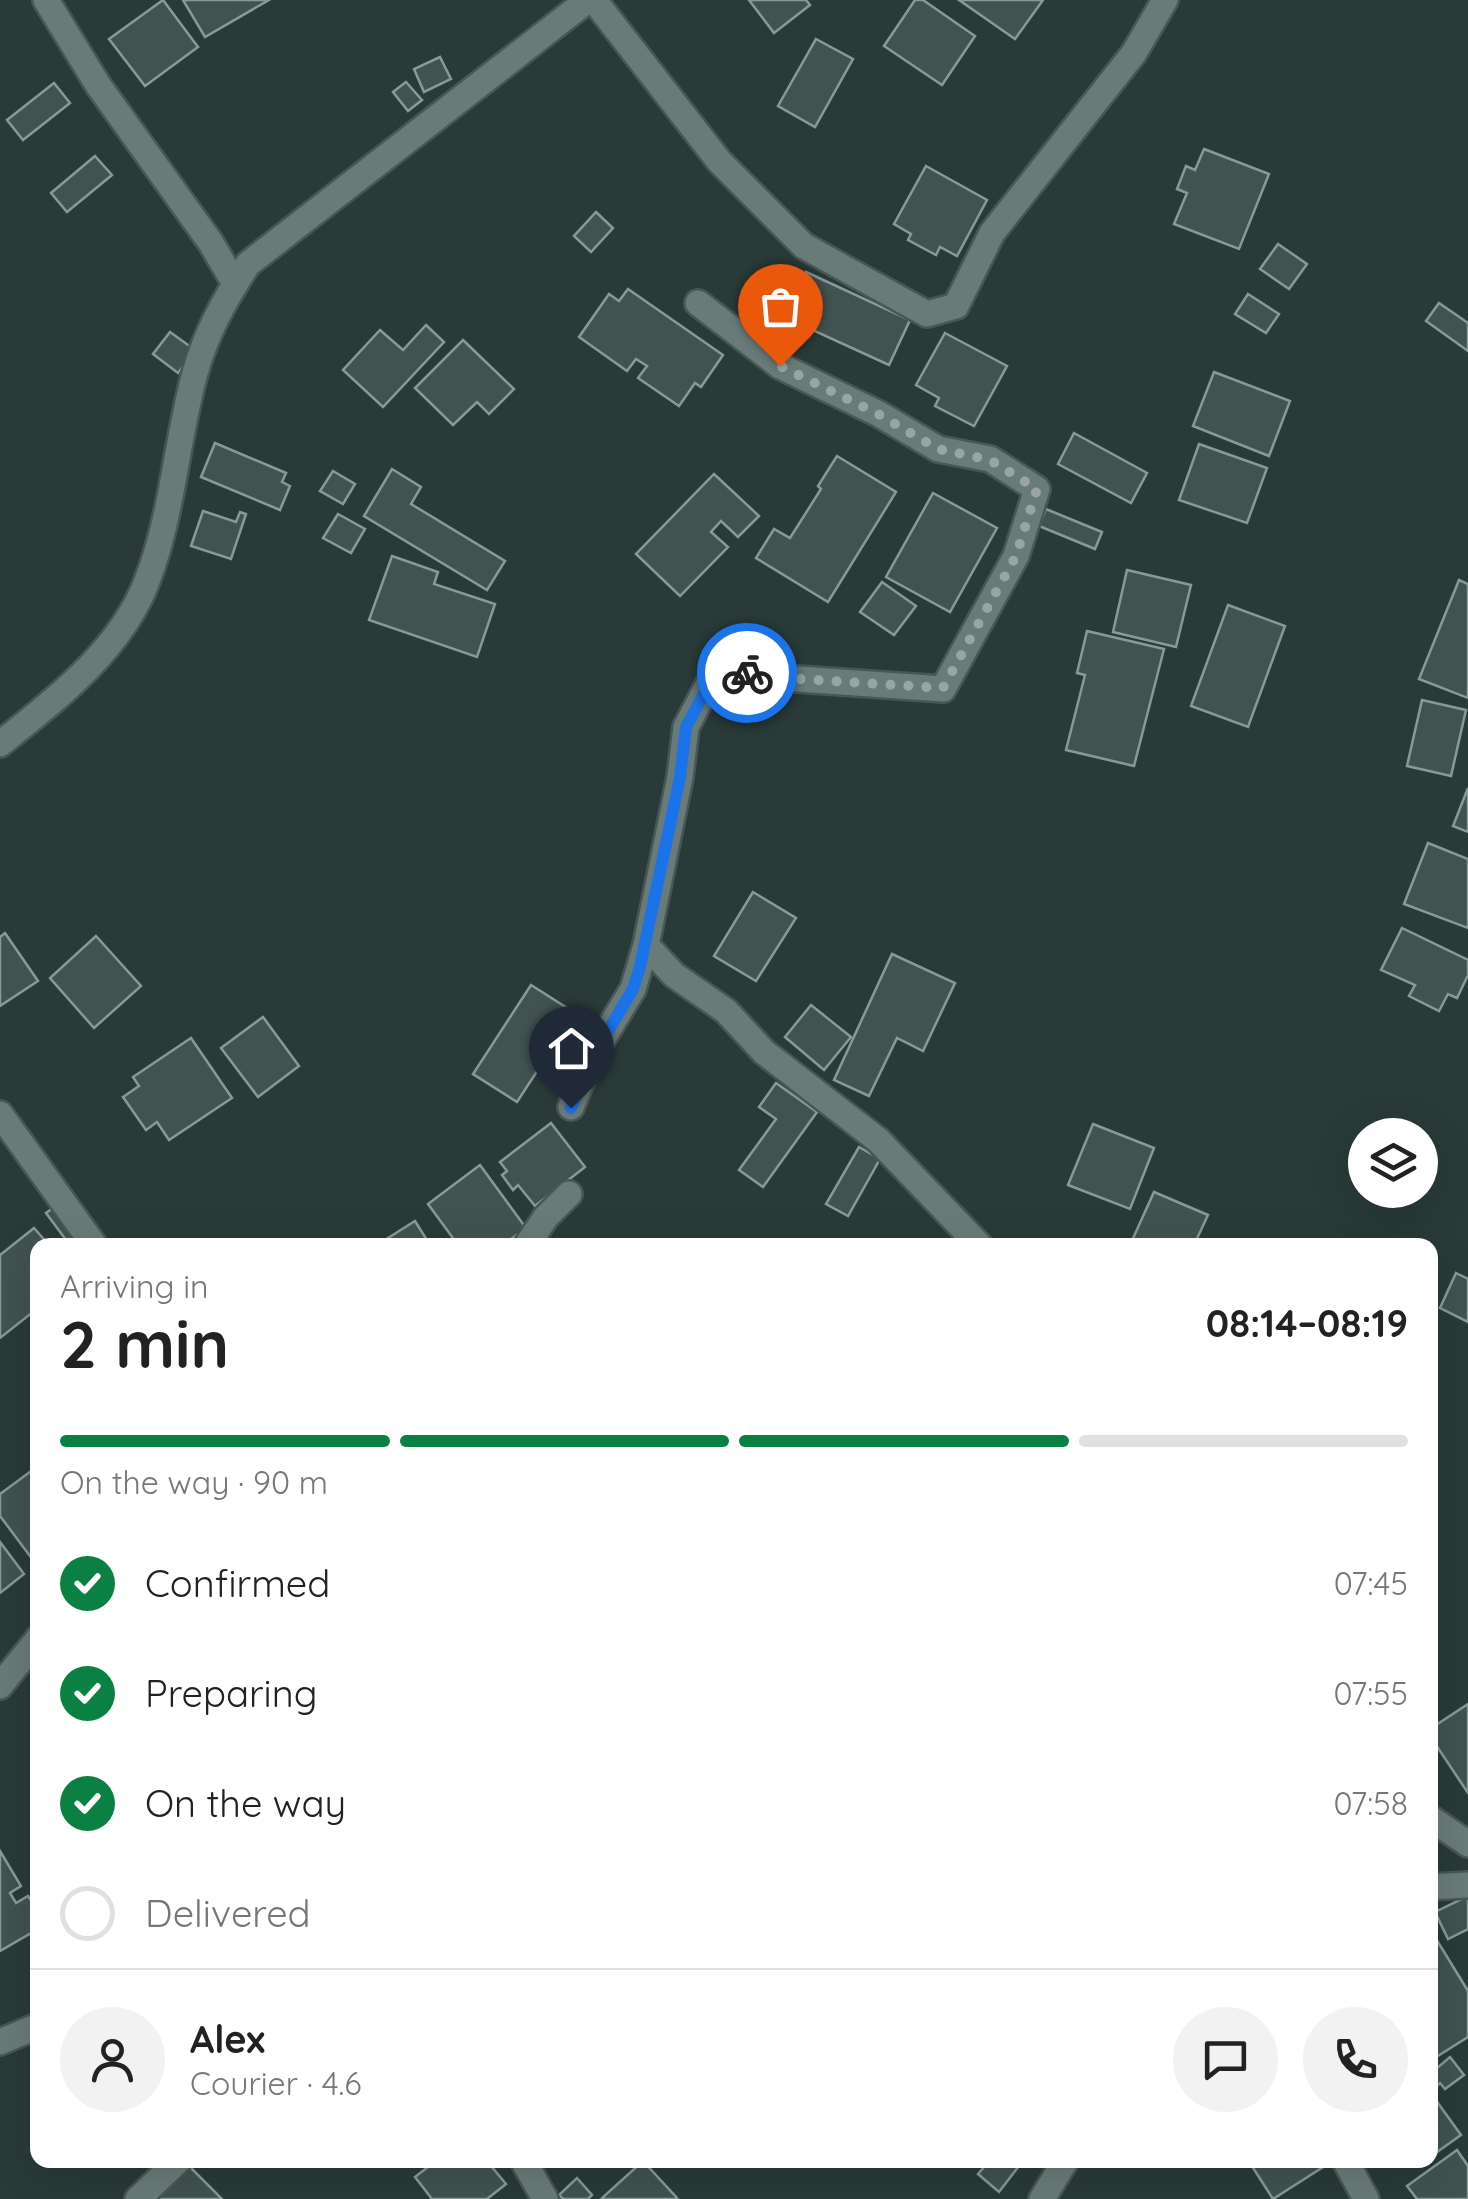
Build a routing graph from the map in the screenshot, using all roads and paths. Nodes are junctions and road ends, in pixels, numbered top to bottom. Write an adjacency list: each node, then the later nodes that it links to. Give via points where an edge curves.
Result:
1 (46, 0): 4 (street)
2 (591, 0): 3 (street, via 719,161 804,246 928,314 956,306 992,232 1134,53); 4 (street, via 248,264)
3 (1166, 0)
4 (235, 284): 6 (street, via 195,373 168,513 146,585 112,641 56,700)
5 (698, 303): 7 (street, via 780,366 938,449 990,460 1037,489 1016,556 943,688 718,668 686,727)
6 (0, 744)
7 (646, 945): 8 (street, via 633,989); 13 (street, via 764,1052 878,1140)
8 (571, 1108)
9 (0, 1114): 11 (street)
10 (569, 1194): 12 (street)
11 (89, 1238)
12 (532, 1238)
13 (972, 1238)
14 (30, 1649): 15 (street)
15 (0, 1686)
16 (1438, 1823): 17 (street)
17 (1468, 1844)
18 (1468, 1884): 19 (street)
19 (1438, 1886)
20 (30, 2029): 21 (street)
21 (0, 2042)
22 (171, 2168): 26 (street)
23 (528, 2168): 27 (street)
24 (1061, 2168): 28 (street)
25 (1349, 2168): 29 (street)
26 (138, 2199)
27 (545, 2199)
28 (1042, 2199)
29 (1366, 2199)

